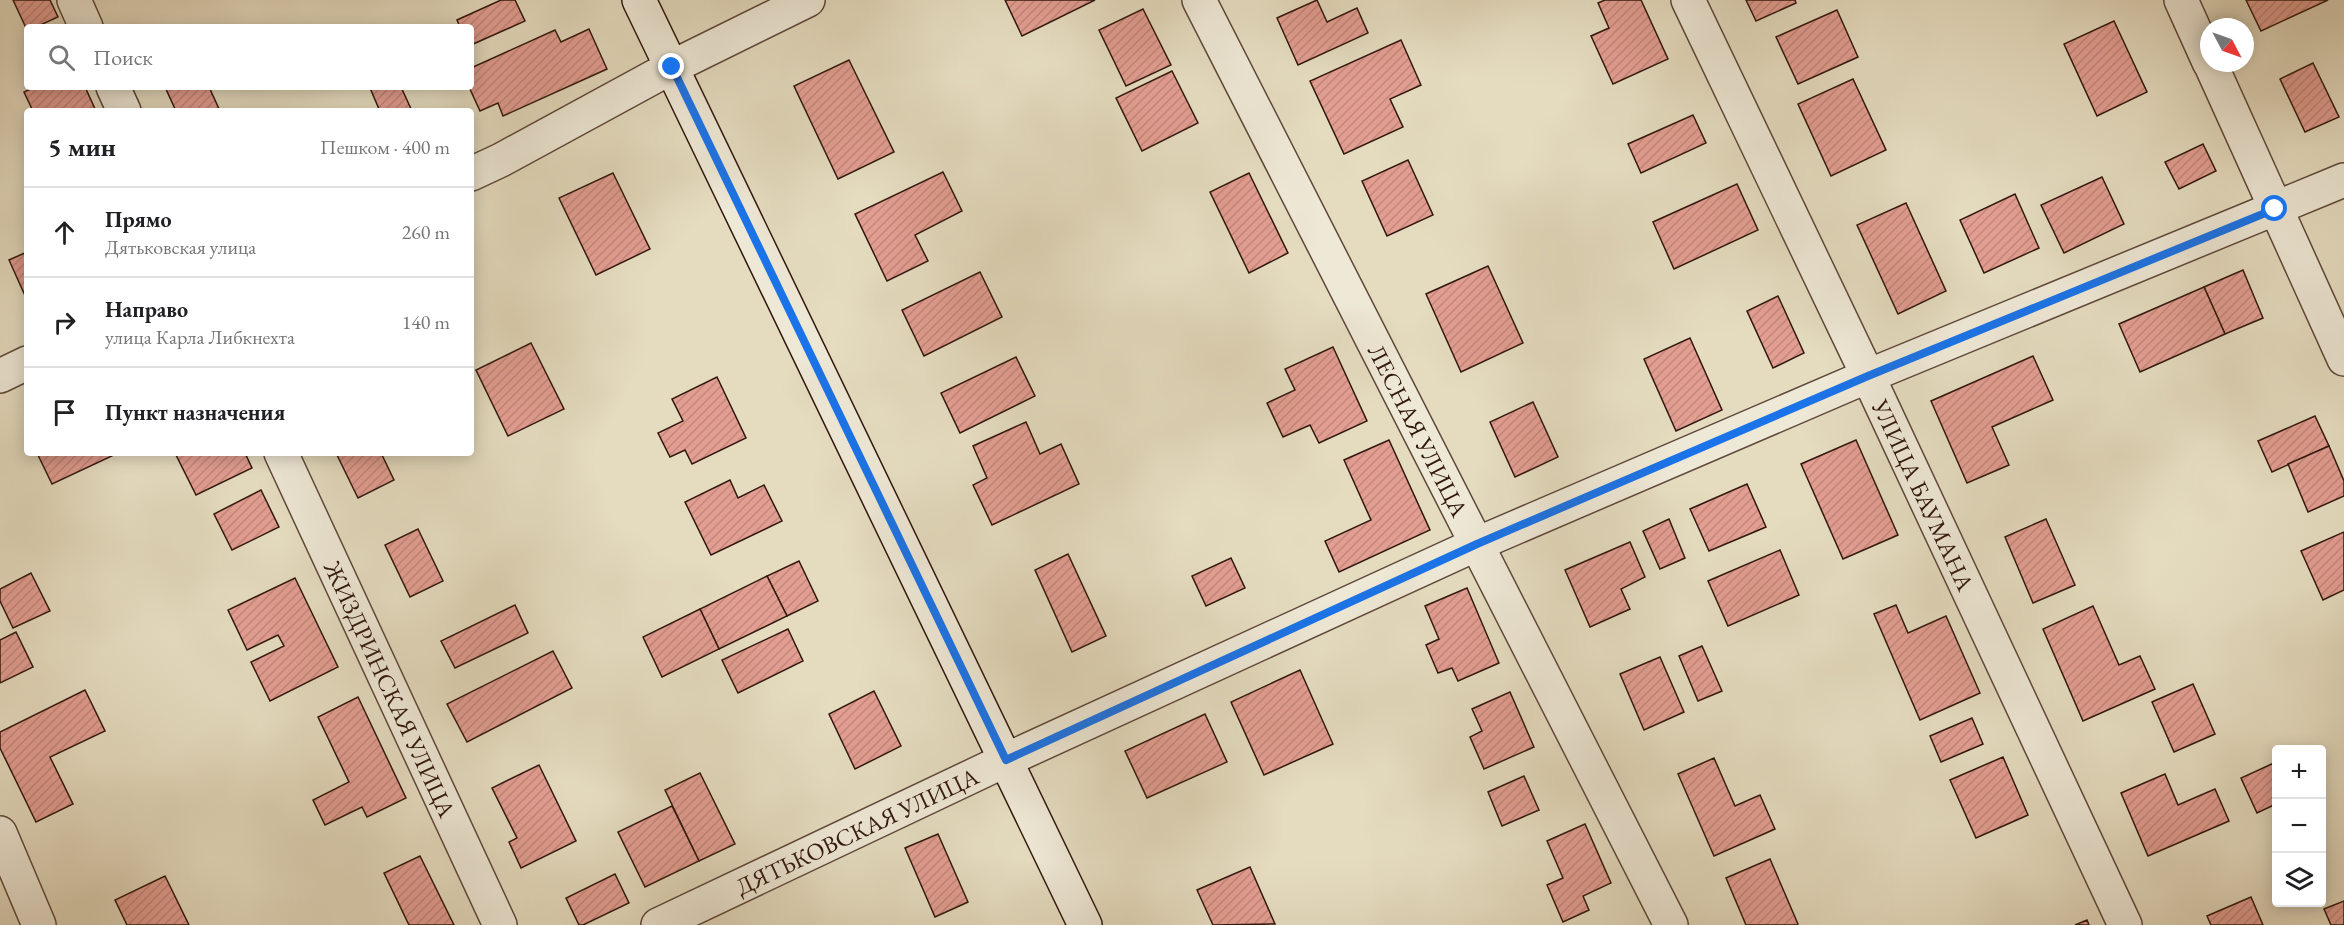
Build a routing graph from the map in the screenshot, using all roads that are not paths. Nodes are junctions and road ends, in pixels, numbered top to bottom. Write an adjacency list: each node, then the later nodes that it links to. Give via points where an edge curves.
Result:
1 (74, 0): 7 (street)
2 (639, 0): 9 (street)
3 (808, 0): 9 (street)
4 (1199, 0): 21 (street, ЛЕСНАЯ УЛИЦА)
5 (1688, 0): 19 (street, УЛИЦА БАУМАНА)
6 (2181, 0): 8 (street)
7 (85, 24)
8 (2200, 42)
9 (672, 67): 13 (street); 22 (street)
10 (2213, 72): 15 (street)
11 (114, 90): 12 (street)
12 (123, 108)
13 (474, 173)
14 (2344, 180): 15 (street, ДЯТЬКОВСКАЯ УЛИЦА)
15 (2275, 209): 16 (street); 19 (street, ДЯТЬКОВСКАЯ УЛИЦА)
16 (2344, 359)
17 (24, 364): 18 (street)
18 (0, 376)
19 (1868, 376): 21 (street, ДЯТЬКОВСКАЯ УЛИЦА); 29 (street, УЛИЦА БАУМАНА)
20 (282, 456): 25 (street, ЖИЗДРИНСКАЯ УЛИЦА)
21 (1477, 544): 22 (street, ДЯТЬКОВСКАЯ УЛИЦА); 28 (street, ЛЕСНАЯ УЛИЦА)
22 (1006, 760): 26 (street, ДЯТЬКОВСКАЯ УЛИЦА); 27 (street)
23 (0, 833): 24 (street)
24 (39, 925)
25 (501, 925)
26 (658, 925)
27 (1086, 925)
28 (1671, 925)
29 (2125, 925)

